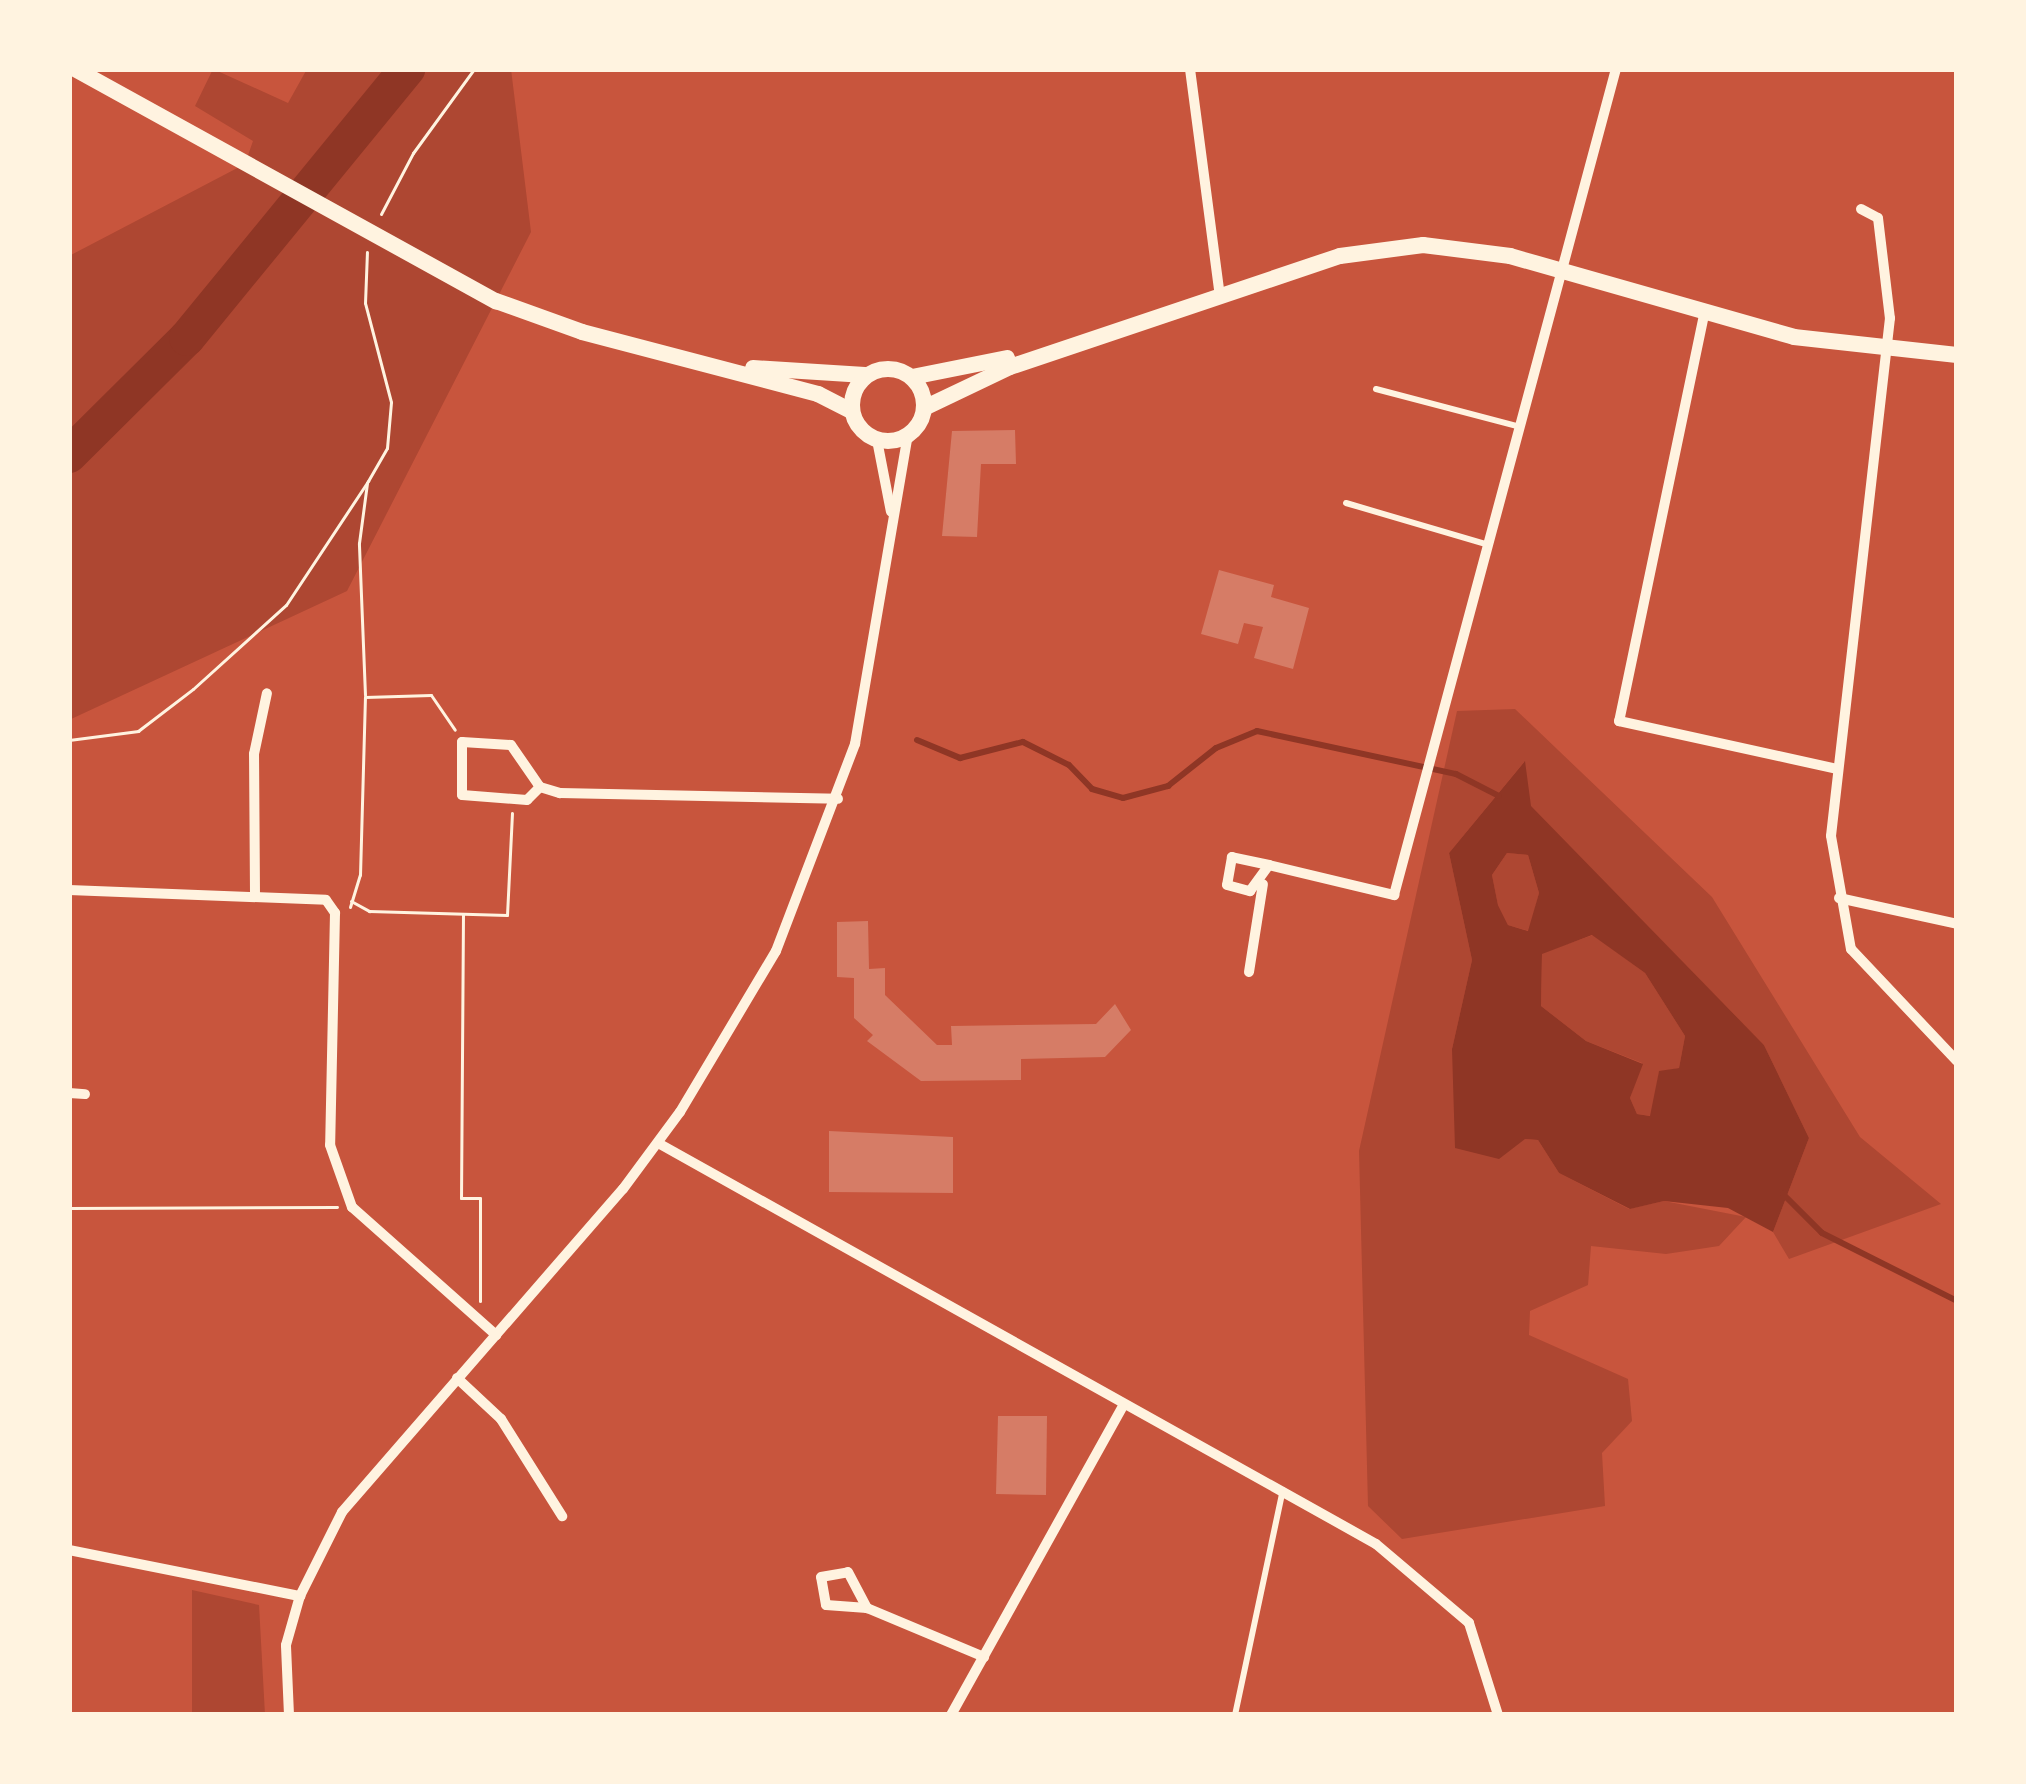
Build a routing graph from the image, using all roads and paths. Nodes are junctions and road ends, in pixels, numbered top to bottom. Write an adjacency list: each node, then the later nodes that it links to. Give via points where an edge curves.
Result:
1 (75, 69): 11 (main road, via 396,250 582,332)
2 (1190, 69): 6 (street)
3 (1616, 69): 5 (street)
4 (1862, 209): 9 (street, via 1878,218)
5 (1560, 273): 6 (main road, via 1510,256 1423,245 1340,256); 7 (main road); 17 (street)
6 (1220, 298): 8 (main road)
7 (1704, 315): 9 (main road); 29 (street, via 1619,721)
8 (1056, 350): 13 (main road); 15 (main road, via 958,386)
9 (1888, 350): 10 (main road); 29 (street)
10 (1957, 356)
11 (705, 362): 12 (main road); 16 (main road)
12 (866, 375): 13 (main road, via 888,368); 16 (main road)
13 (912, 377): 15 (main road)
14 (1376, 389): 17 (lane)
15 (924, 409): 18 (main road)
16 (851, 411): 19 (main road)
17 (1517, 426): 24 (street)
18 (908, 435): 19 (main road); 23 (street)
19 (877, 440): 23 (street)
20 (387, 448): 21 (path)
21 (368, 481): 26 (path, via 359,543); 27 (path, via 286,605 193,689 138,731)
22 (1346, 502): 24 (lane)
23 (893, 521): 32 (street, via 881,631)
24 (1484, 544): 33 (street, via 1394,895)
25 (267, 693): 36 (street, via 254,754)
26 (365, 697): 28 (path, via 431,695); 39 (path, via 360,874)
27 (69, 740)
28 (462, 742): 30 (street, via 511,746); 31 (street, via 462,795)
29 (1838, 769): 37 (street, via 1831,836)
30 (540, 787): 31 (street, via 527,800); 32 (street)
31 (512, 799): 40 (path, via 507,915)
32 (838, 799): 47 (street, via 776,951)
33 (1269, 866): 34 (street); 34 (street, via 1232,857 1225,874 1235,892)
34 (1263, 881): 43 (street)
35 (69, 890): 36 (street)
36 (255, 894): 38 (street)
37 (1839, 898): 42 (street); 44 (street, via 1851,949)
38 (326, 900): 39 (path); 48 (street, via 335,913 330,1145)
39 (350, 900): 40 (path, via 369,911); 41 (path)
40 (463, 914): 50 (path, via 461,1198 480,1198)
41 (350, 924)
42 (1957, 924)
43 (1249, 972)
44 (1957, 1061)
45 (69, 1094): 46 (street)
46 (85, 1094)
47 (658, 1143): 51 (street); 53 (street)
48 (352, 1207): 49 (path); 50 (street)
49 (69, 1208)
50 (480, 1321): 51 (street)
51 (496, 1335): 52 (street)
52 (457, 1378): 55 (street, via 501,1419); 57 (street, via 356,1492)
53 (1123, 1406): 54 (street); 59 (street)
54 (1283, 1490): 62 (lane); 63 (street, via 1376,1544 1468,1623)
55 (562, 1516)
56 (69, 1550): 57 (street)
57 (300, 1596): 60 (street, via 286,1645)
58 (867, 1609): 58 (street, via 848,1572 821,1577 826,1605); 59 (street)
59 (984, 1658): 61 (street)
60 (289, 1715)
61 (951, 1715)
62 (1235, 1715)
63 (1498, 1715)

